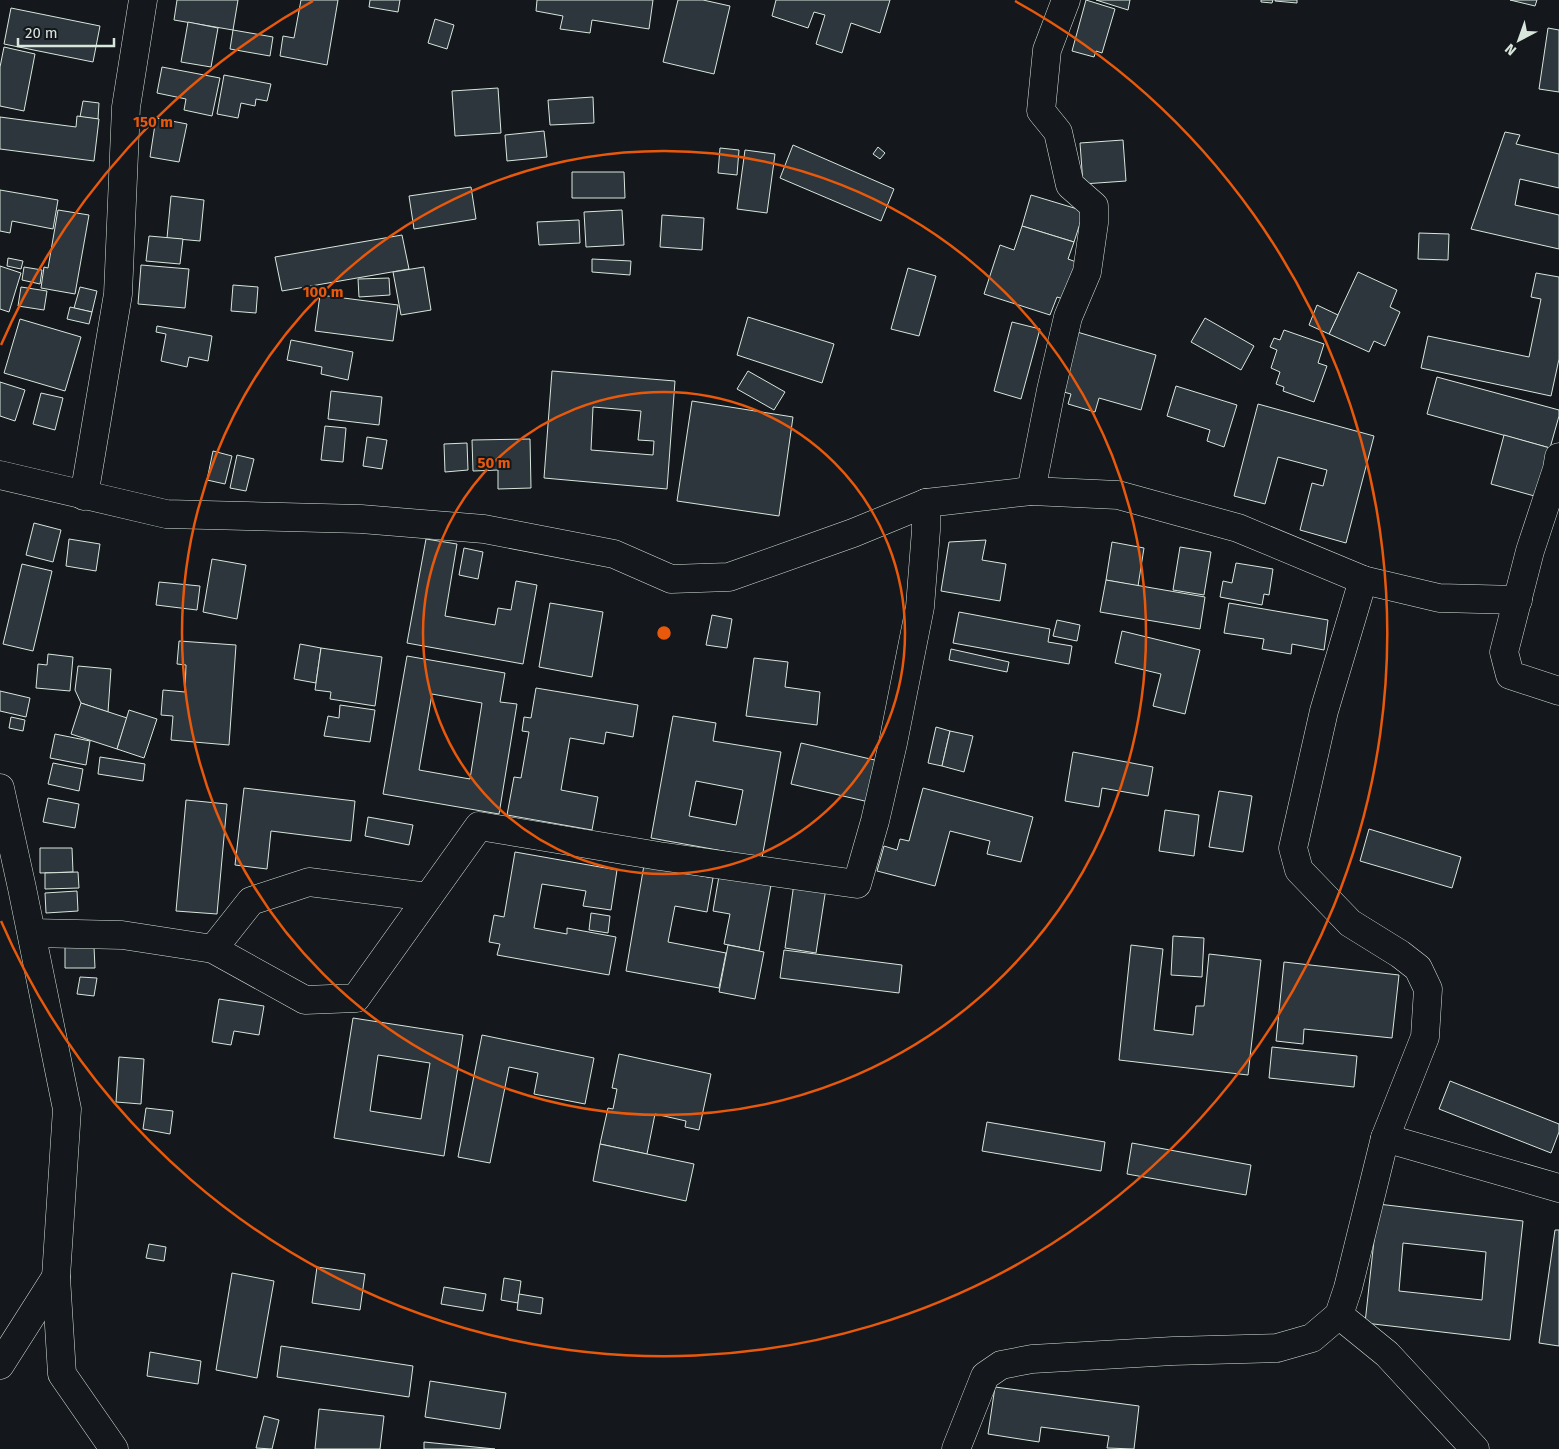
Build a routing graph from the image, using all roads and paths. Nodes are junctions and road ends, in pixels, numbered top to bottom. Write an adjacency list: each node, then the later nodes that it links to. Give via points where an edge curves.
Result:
1 (143, 0): 6 (street, via 126,107 118,294)
2 (1066, 0): 5 (street, via 1047,50 1041,111 1058,132 1070,185 1094,206 1094,224 1087,272 1068,317)
3 (1559, 457): 9 (street)
4 (0, 475): 6 (street)
5 (1031, 491): 7 (street); 8 (street, via 1118,495 1238,528)
6 (84, 496): 7 (street, via 166,514 360,519 484,528 614,554 671,579 729,577)
7 (926, 503): 12 (street, via 920,607 886,772 857,884 479,826)
8 (1363, 580): 9 (street, via 1439,598); 15 (street, via 1324,711 1293,848 1299,870 1350,923 1418,968 1428,989 1425,1037)
9 (1518, 600): 10 (street, via 1504,652 1510,675)
10 (1559, 690)
11 (0, 788): 13 (street)
12 (428, 897): 14 (street, via 309,882 251,901); 14 (street, via 356,998 305,1000)
13 (32, 933): 14 (street, via 122,935); 17 (street, via 67,1109)
14 (214, 948)
15 (1384, 1138): 16 (street); 18 (street)
16 (1559, 1188)
17 (56, 1277): 19 (street); 20 (street, via 62,1374)
18 (1339, 1315): 21 (street, via 1312,1338 1277,1348 1032,1359 1001,1365 985,1376); 22 (street, via 1387,1354)
19 (0, 1365)
20 (114, 1449)
21 (956, 1449)
22 (1475, 1449)

